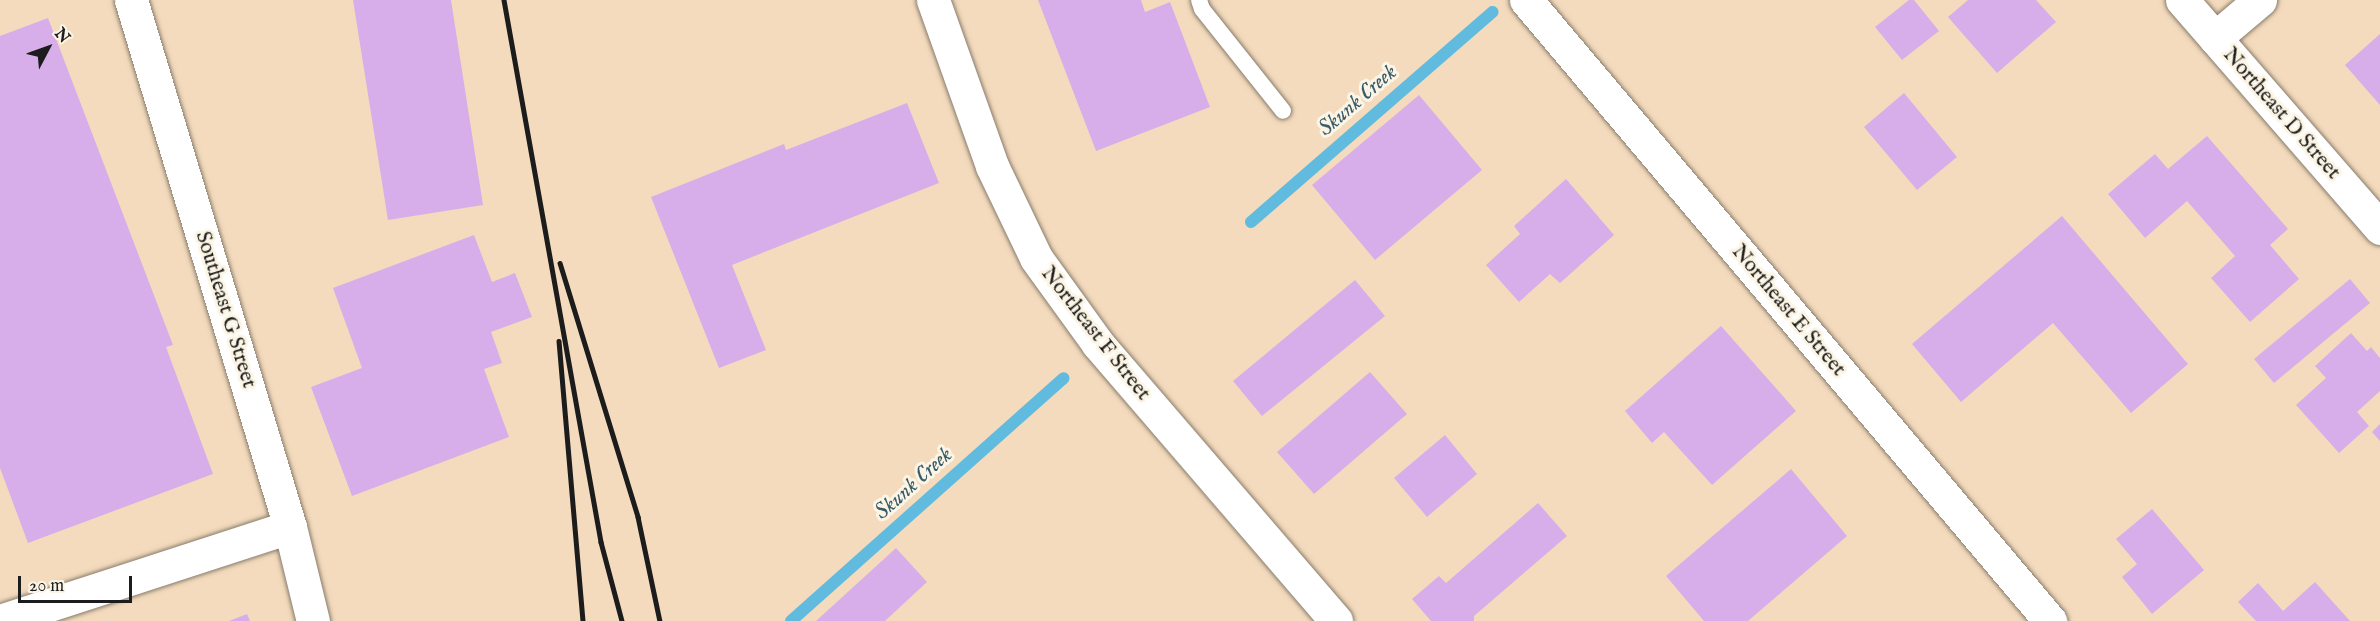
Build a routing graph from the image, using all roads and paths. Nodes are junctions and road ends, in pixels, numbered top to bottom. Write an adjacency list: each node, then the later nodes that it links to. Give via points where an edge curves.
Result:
1 (131, 0): 10 (main road, Southeast G Street)
2 (933, 0): 13 (main road, Northeast F Street, via 992,165 1036,258 1098,344)
3 (1199, 0): 8 (lane)
4 (1526, 0): 14 (main road, Northeast E Street)
5 (2182, 0): 7 (main road, Northeast D Street)
6 (2260, 0): 7 (main road)
7 (2215, 39): 9 (main road, Northeast D Street)
8 (1283, 111)
9 (2380, 228)
10 (290, 527): 11 (main road); 12 (main road, Southeast G Street)
11 (0, 621)
12 (313, 621)
13 (1336, 621)
14 (2050, 621)

